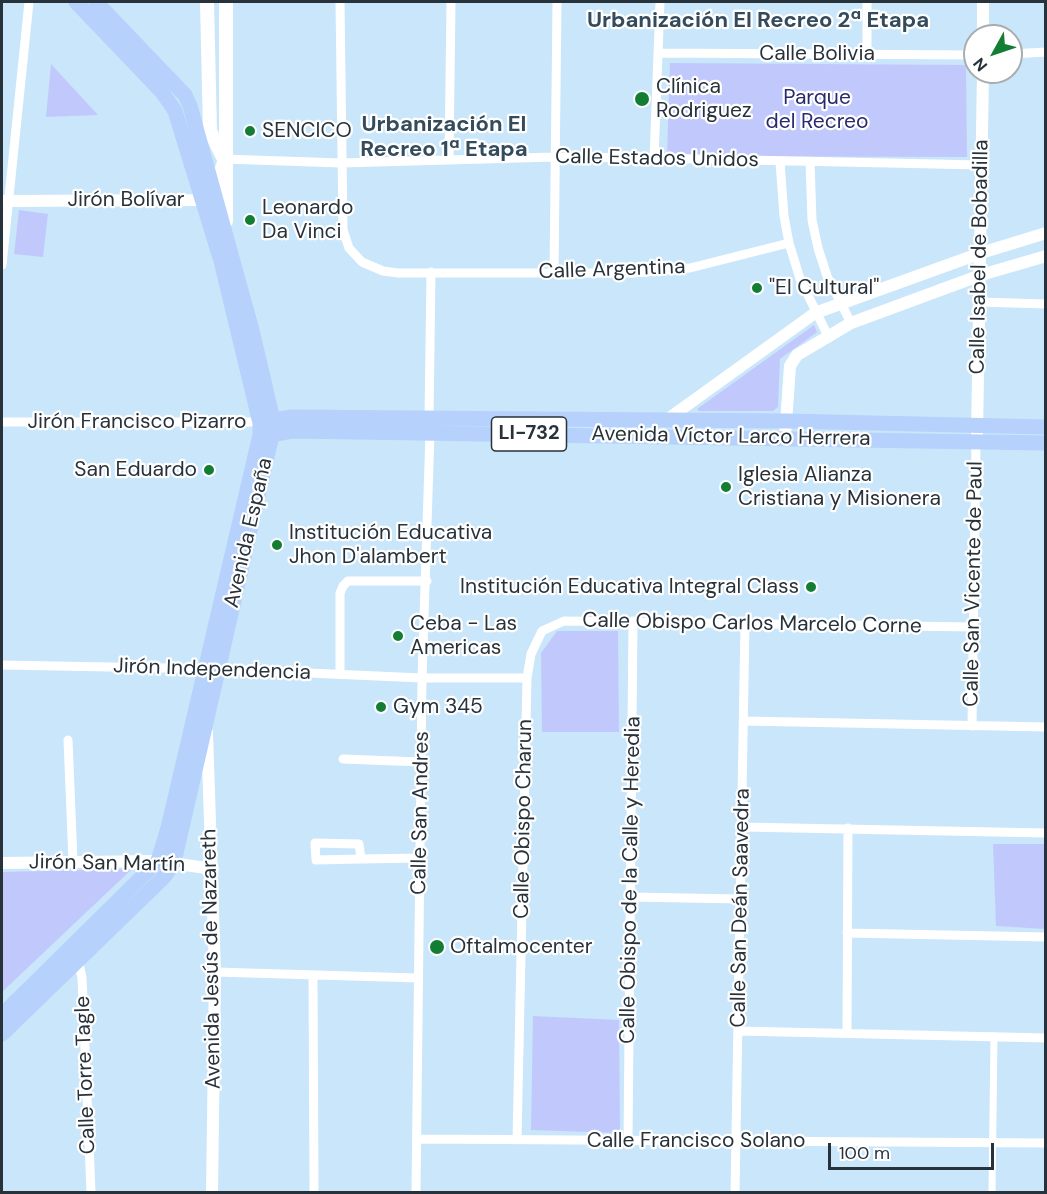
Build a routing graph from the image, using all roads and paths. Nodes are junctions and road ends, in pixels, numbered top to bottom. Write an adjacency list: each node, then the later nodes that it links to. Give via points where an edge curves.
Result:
1 (29, 2): 32 (street)
2 (76, 2): 31 (main road, Avenida España, via 171,104)
3 (96, 2): 21 (main road, Avenida España)
4 (207, 2): 13 (main road)
5 (226, 2): 14 (main road)
6 (340, 2): 29 (street)
7 (451, 2): 26 (street)
8 (557, 2): 23 (street)
9 (660, 2): 16 (street)
10 (867, 2): 17 (street)
11 (983, 2): 12 (street)
12 (983, 24)
13 (207, 28): 14 (main road); 22 (main road)
14 (226, 29): 25 (main road)
15 (1046, 52): 18 (street)
16 (658, 53): 17 (street, Calle Bolivia); 24 (street)
17 (867, 53): 19 (street, Calle Bolivia)
18 (1023, 53)
19 (963, 55)
20 (983, 84): 30 (street, Calle Isabel de Bobadilla)
21 (185, 95): 22 (main road, via 195,101); 31 (main road, Avenida España, via 195,119)
22 (208, 100): 25 (main road, via 210,131)
23 (554, 157): 24 (street, Calle Estados Unidos); 26 (street, Calle Estados Unidos); 40 (street)
24 (654, 158): 27 (street, Calle Estados Unidos)
25 (224, 159): 29 (street, Calle Estados Unidos); 31 (street, Jirón Bolívar); 34 (main road)
26 (449, 160): 29 (street, Calle Estados Unidos)
27 (780, 162): 28 (street, Calle Estados Unidos); 35 (street)
28 (810, 162): 30 (street, Calle Estados Unidos); 42 (street, via 812,220 818,248)
29 (341, 163): 39 (street, Calle Argentina, via 343,230 349,248 362,262 383,271)
30 (981, 165): 36 (street, Calle Isabel de Bobadilla)
31 (208, 195): 32 (street, Jirón Bolívar); 34 (main road, Avenida España); 51 (main road, Avenida España, via 221,261)
32 (5, 201): 38 (street)
33 (1046, 233): 36 (street)
34 (226, 236): 51 (main road, Avenida España)
35 (789, 243): 40 (street, Calle Argentina, via 690,268); 45 (street)
36 (981, 253): 41 (street, Calle Isabel de Bobadilla); 42 (street)
37 (1046, 256): 41 (street)
38 (2, 266)
39 (431, 272): 40 (street, Calle Argentina); 52 (street, Calle San Andres)
40 (554, 273)
41 (981, 275): 43 (street, Calle Isabel de Bobadilla); 46 (street)
42 (839, 302): 45 (street); 46 (street)
43 (980, 302): 44 (street); 54 (street, Calle Isabel de Bobadilla)
44 (1046, 304)
45 (815, 313): 47 (street); 48 (street)
46 (851, 323): 47 (street)
47 (828, 336): 49 (street, via 791,360)
48 (665, 421): 49 (main road, Avenida Víctor Larco Herrera / LI-732); 52 (main road, Avenida Víctor Larco Herrera / LI-732)
49 (787, 421): 54 (main road, Avenida Víctor Larco Herrera / LI-732); 55 (street)
50 (2, 422): 51 (street, Jirón Francisco Pizarro)
51 (269, 426): 52 (main road, Avenida Víctor Larco Herrera / LI-732, via 292,431); 62 (main road, Avenida España, via 260,435)
52 (430, 426): 55 (main road, Avenida Víctor Larco Herrera / LI-732); 57 (street, Calle San Andres)
53 (1046, 427): 54 (main road, Avenida Víctor Larco Herrera / LI-732)
54 (977, 434): 55 (main road, Avenida Víctor Larco Herrera / LI-732); 56 (main road, Avenida Víctor Larco Herrera / LI-732); 60 (street, Calle San Vicente de Paul)
55 (785, 437)
56 (1046, 443)
57 (427, 581): 63 (street, via 348,581 343,586); 64 (street, Calle San Andres)
58 (633, 621): 59 (street, Calle Obispo Carlos Marcelo Corne); 65 (street, Calle Obispo Carlos Marcelo Corne, via 564,621 542,632 531,654); 83 (street, Calle Obispo de la Calle y Heredia)
59 (745, 623): 60 (street, Calle Obispo Carlos Marcelo Corne); 66 (street, Calle San Deán Saavedra)
60 (974, 627): 68 (street, Calle San Vicente de Paul)
61 (2, 665): 62 (street, Jirón Independencia)
62 (211, 669): 63 (street, Jirón Independencia); 67 (main road, Avenida España); 79 (main road, Avenida España)
63 (340, 674): 64 (street, Jirón Independencia)
64 (422, 678): 65 (street); 72 (street, Calle San Andres)
65 (527, 678): 98 (street, Calle Obispo Charun)
66 (744, 721): 68 (street); 73 (street, Calle San Deán Saavedra)
67 (207, 725): 80 (main road, Avenida España); 82 (street, Avenida Jesús de Nazareth)
68 (972, 726): 69 (street)
69 (1046, 727)
70 (68, 740): 78 (street)
71 (343, 759): 72 (street)
72 (421, 762): 76 (street, Calle San Andres)
73 (742, 826): 74 (street); 84 (street, Calle San Deán Saavedra)
74 (848, 828): 75 (street); 85 (street)
75 (1046, 833)
76 (420, 858): 77 (street); 90 (street, Calle San Andres)
77 (361, 859): 77 (street, via 360,844 315,843 316,860)
78 (73, 861): 79 (street, Jirón San Martín); 81 (street, Jirón San Martín)
79 (158, 861): 80 (street, Jirón San Martín); 91 (main road, Avenida España)
80 (174, 862): 82 (street, Jirón San Martín); 87 (main road, Avenida España, via 165,876)
81 (2, 863)
82 (213, 869): 88 (street, Avenida Jesús de Nazareth)
83 (630, 897): 84 (street); 99 (street, Calle Obispo de la Calle y Heredia)
84 (741, 899): 92 (street, Calle San Deán Saavedra)
85 (847, 933): 86 (street); 93 (street)
86 (1046, 937)
87 (78, 959): 94 (main road, Avenida España); 103 (street, Calle Torre Tagle)
88 (215, 972): 89 (street); 104 (street, Avenida Jesús de Nazareth)
89 (313, 976): 90 (street); 105 (street)
90 (418, 978): 97 (street, Calle San Andres)
91 (2, 1015)
92 (738, 1031): 93 (street); 100 (street, Calle San Deán Saavedra)
93 (847, 1033): 95 (street)
94 (2, 1034)
95 (994, 1036): 96 (street); 101 (street)
96 (1046, 1038)
97 (418, 1139): 98 (street, Calle Francisco Solano); 106 (street, Calle San Andres)
98 (518, 1140): 99 (street, Calle Francisco Solano)
99 (628, 1140): 100 (street, Calle Francisco Solano)
100 (736, 1141): 101 (street, Calle Francisco Solano); 107 (street, Calle San Deán Saavedra)
101 (993, 1142): 102 (street, Calle Francisco Solano); 108 (street)
102 (1046, 1143)
103 (91, 1192)
104 (212, 1192)
105 (314, 1192)
106 (416, 1192)
107 (735, 1192)
108 (992, 1192)

